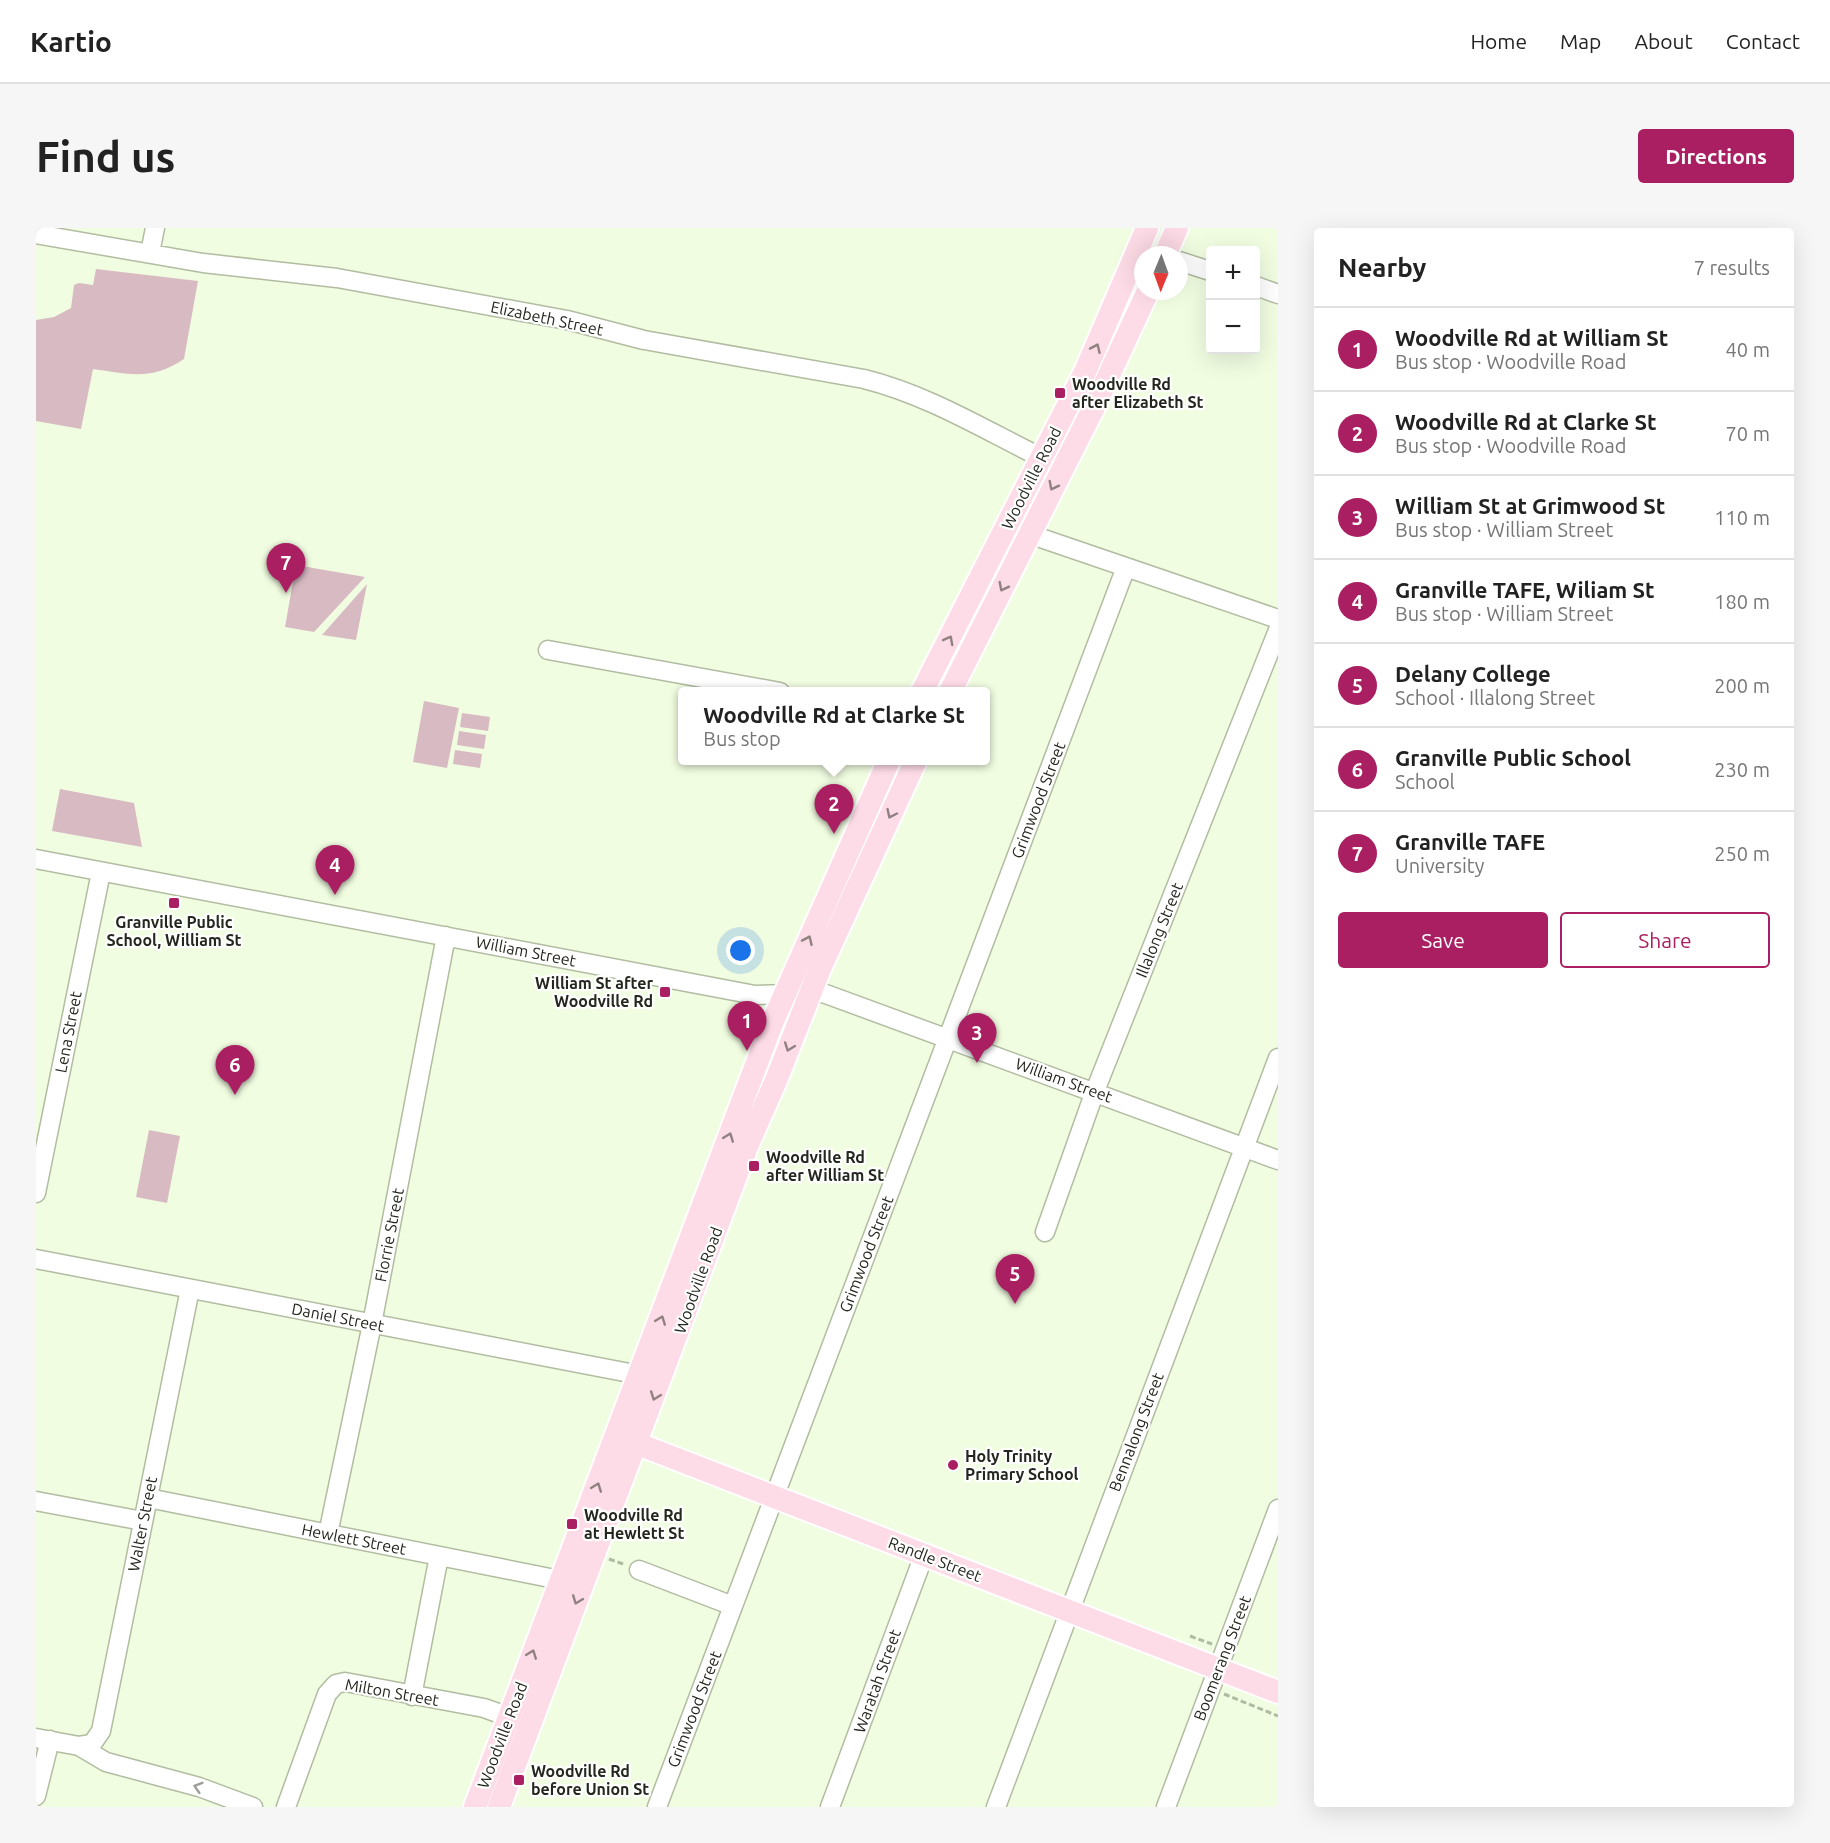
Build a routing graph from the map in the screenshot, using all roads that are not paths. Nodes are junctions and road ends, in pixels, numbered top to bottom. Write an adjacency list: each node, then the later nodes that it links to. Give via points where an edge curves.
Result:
1 (155, 228): 6 (street)
2 (1147, 228): 12 (main road, Woodville Road, one-way to 2, via 1085,372)
3 (1177, 228): 5 (main road)
4 (36, 234): 6 (street, Elizabeth Street)
5 (1169, 246)
6 (150, 253): 12 (street, Elizabeth Street, via 337,278 567,320 644,340 864,379 927,399)
7 (1188, 264): 8 (street)
8 (1206, 270)
9 (1260, 287): 10 (street)
10 (1278, 294)
11 (1144, 300): 13 (main road, Woodville Road, one-way to 13)
12 (1042, 458): 19 (main road, Woodville Road, one-way to 12)
13 (1029, 534): 14 (street); 20 (main road, Woodville Road, one-way to 20)
14 (1126, 567): 15 (street); 28 (street, Grimwood Street)
15 (1278, 619)
16 (1278, 630): 30 (street, Illalong Street)
17 (549, 650): 18 (street)
18 (752, 687)
19 (925, 687)
20 (952, 687)
21 (887, 765): 27 (main road, Woodville Road, one-way to 21)
22 (914, 765): 26 (main road, Woodville Road, one-way to 26)
23 (36, 859): 24 (street, William Street)
24 (100, 872): 25 (street, William Street); 33 (street, Lena Street)
25 (446, 936): 27 (street, William Street, via 747,993); 37 (street, Florrie Street)
26 (809, 992): 27 (street, William Street); 28 (street, William Street, via 823,993); 39 (main road, Woodville Road, one-way to 39)
27 (784, 994): 38 (main road, Woodville Road, one-way to 27)
28 (948, 1037): 30 (street, William Street); 40 (street, Grimwood Street)
29 (1278, 1058): 31 (street, Bennalong Street)
30 (1095, 1092): 31 (street, William Street); 34 (street, Illalong Street)
31 (1243, 1147): 32 (street, William Street); 51 (street, Bennalong Street)
32 (1278, 1160)
33 (36, 1193)
34 (1045, 1232)
35 (36, 1259): 36 (street, Daniel Street)
36 (190, 1288): 37 (street, Daniel Street); 41 (street, Walter Street)
37 (372, 1323): 38 (street, Daniel Street); 45 (street, Florrie Street)
38 (640, 1375): 39 (main road, Woodville Road)
39 (627, 1440): 40 (main road, Randle Street); 49 (main road, Woodville Road, one-way to 39); 62 (main road, Woodville Road, one-way to 62)
40 (774, 1497): 46 (main road, Randle Street); 50 (street, Grimwood Street)
41 (148, 1498): 44 (street, Walter Street); 45 (street, Hewlett Street)
42 (36, 1501): 44 (street)
43 (1278, 1509): 52 (street, Boomerang Street)
44 (143, 1521): 57 (street, Walter Street, via 101,1731 92,1744)
45 (328, 1534): 47 (street, Hewlett Street)
46 (924, 1555): 51 (main road, Randle Street); 64 (street, Waratah Street)
47 (439, 1556): 49 (street, Hewlett Street); 54 (street)
48 (639, 1570): 50 (street)
49 (560, 1580): 55 (main road, Woodville Road, one-way to 49)
50 (733, 1606): 63 (street, Grimwood Street)
51 (1070, 1611): 52 (main road, Randle Street); 65 (street, Bennalong Street)
52 (1219, 1667): 53 (main road, Randle Street); 66 (street, Boomerang Street)
53 (1278, 1692)
54 (412, 1696): 55 (street, Milton Street, via 484,1708); 60 (street, Milton Street, via 345,1682 336,1684 327,1694)
55 (509, 1717): 61 (main road, Woodville Road)
56 (43, 1739): 57 (street); 58 (street)
57 (79, 1746): 59 (street, one-way to 57, via 199,1787 106,1762)
58 (36, 1796)
59 (253, 1807)
60 (286, 1807)
61 (475, 1807)
62 (499, 1807)
63 (657, 1807)
64 (830, 1807)
65 (996, 1807)
66 (1166, 1807)

